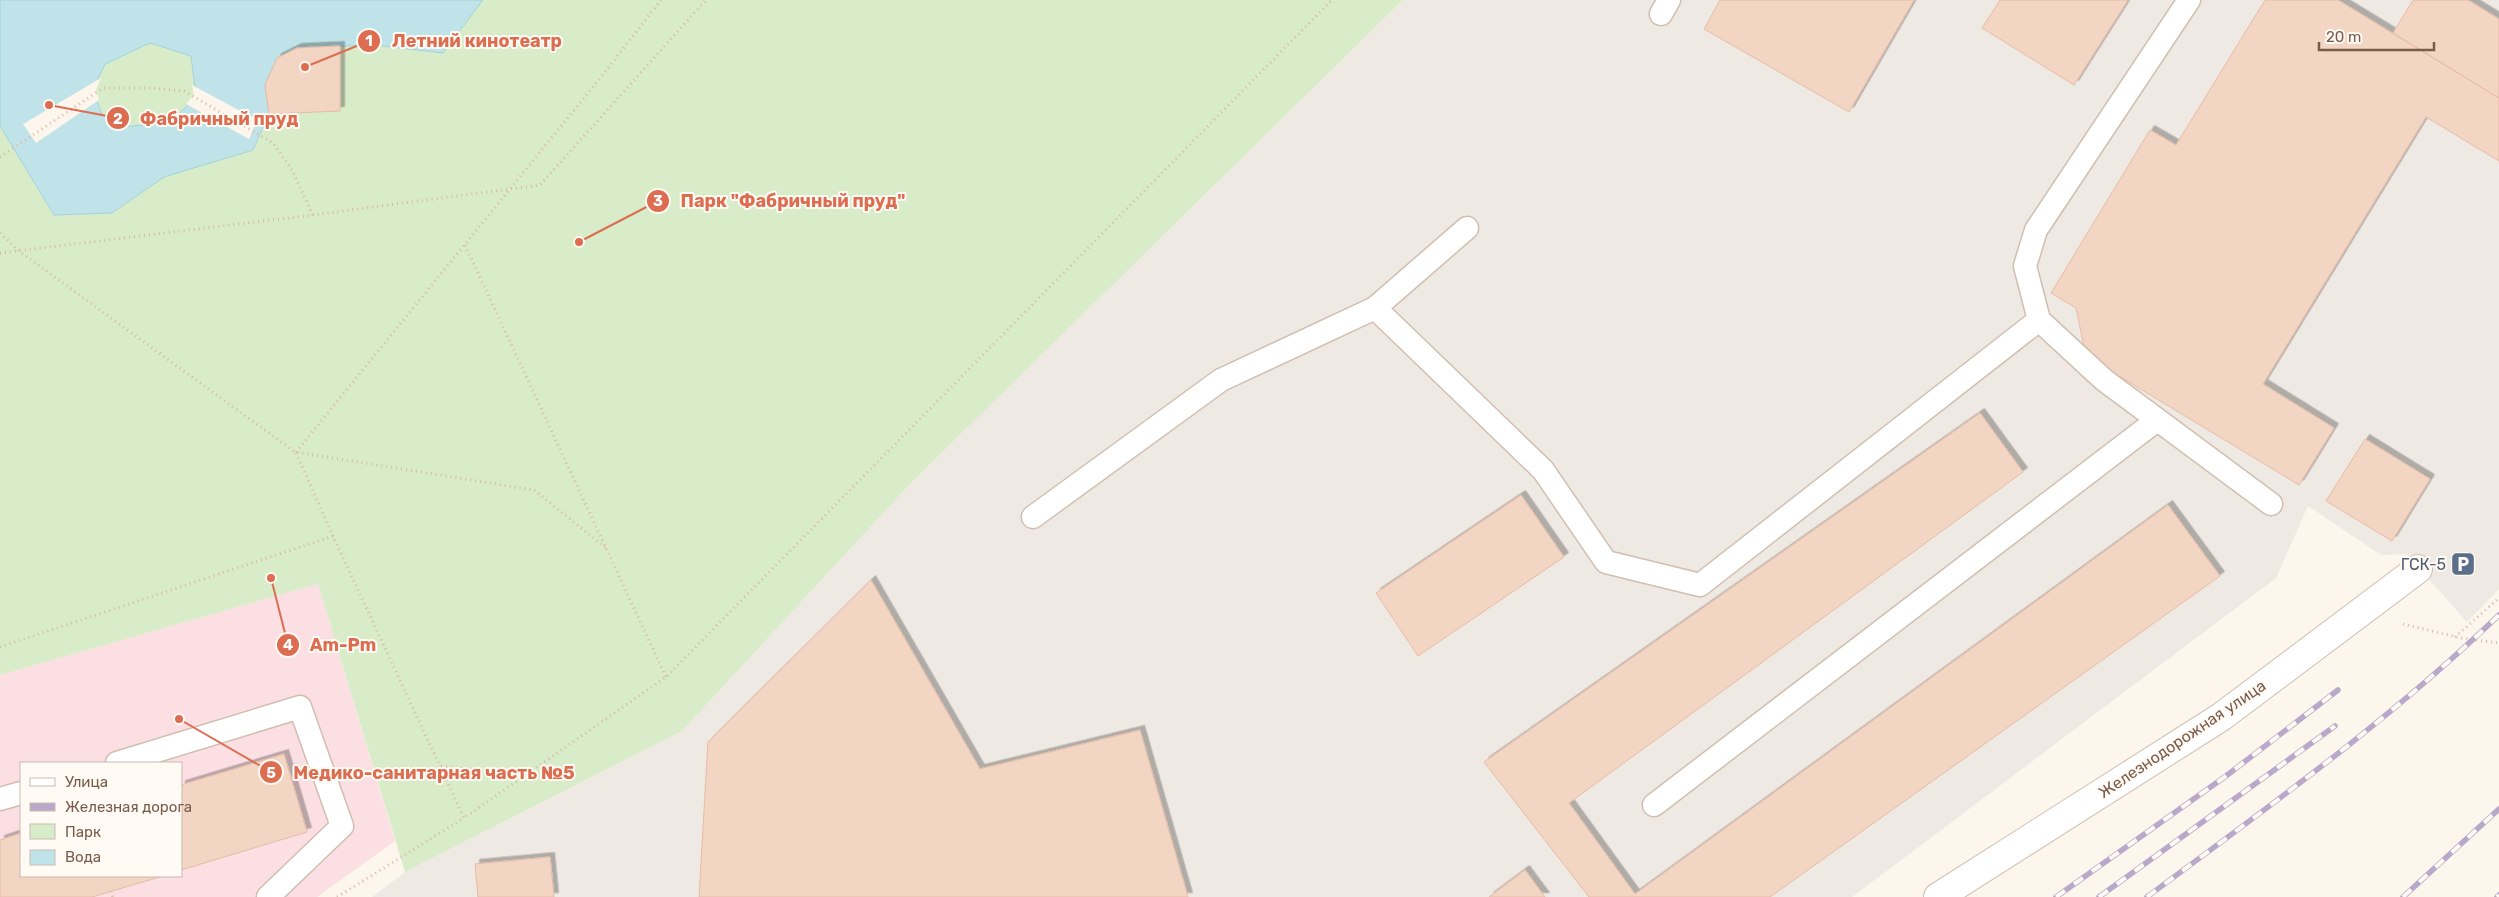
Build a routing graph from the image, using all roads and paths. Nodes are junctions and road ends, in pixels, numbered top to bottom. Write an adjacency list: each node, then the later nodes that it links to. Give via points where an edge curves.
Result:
1 (661, 0): 6 (path)
2 (706, 0): 6 (path, via 540,184)
3 (1332, 0): 27 (path)
4 (2189, 0): 14 (lane, via 2036,230 2025,266)
5 (0, 157): 7 (path, via 103,88 184,91 273,143 292,170)
6 (509, 190): 7 (path); 10 (path)
7 (313, 215): 11 (path)
8 (1467, 228): 13 (lane)
9 (0, 232): 11 (path)
10 (465, 245): 16 (path); 20 (path)
11 (19, 251): 12 (path); 16 (path)
12 (0, 253)
13 (1374, 308): 14 (lane, via 1543,470 1606,562 1700,585); 18 (lane, via 1221,380)
14 (2039, 320): 15 (lane, via 2104,380)
15 (2157, 420): 17 (lane); 33 (lane)
16 (296, 452): 19 (path); 20 (path, via 534,490)
17 (2271, 504)
18 (1033, 517)
19 (333, 536): 26 (path); 29 (path)
20 (606, 548): 27 (path)
21 (2418, 569): 23 (street, Железнодорожная улица)
22 (2499, 598): 24 (path)
23 (2358, 615): 24 (path); 39 (street, Железнодорожная улица, via 2221,718)
24 (2455, 637): 25 (path)
25 (2499, 643)
26 (0, 647)
27 (666, 677): 30 (path)
28 (120, 762): 37 (lane, via 300,706 342,826)
29 (440, 766): 30 (path); 34 (path)
30 (527, 775): 34 (path)
31 (20, 793): 32 (lane)
32 (0, 800)
33 (1654, 805)
34 (464, 818): 38 (path)
35 (112, 891): 36 (path)
36 (113, 897)
37 (268, 897)
38 (337, 897)
39 (1938, 897)

